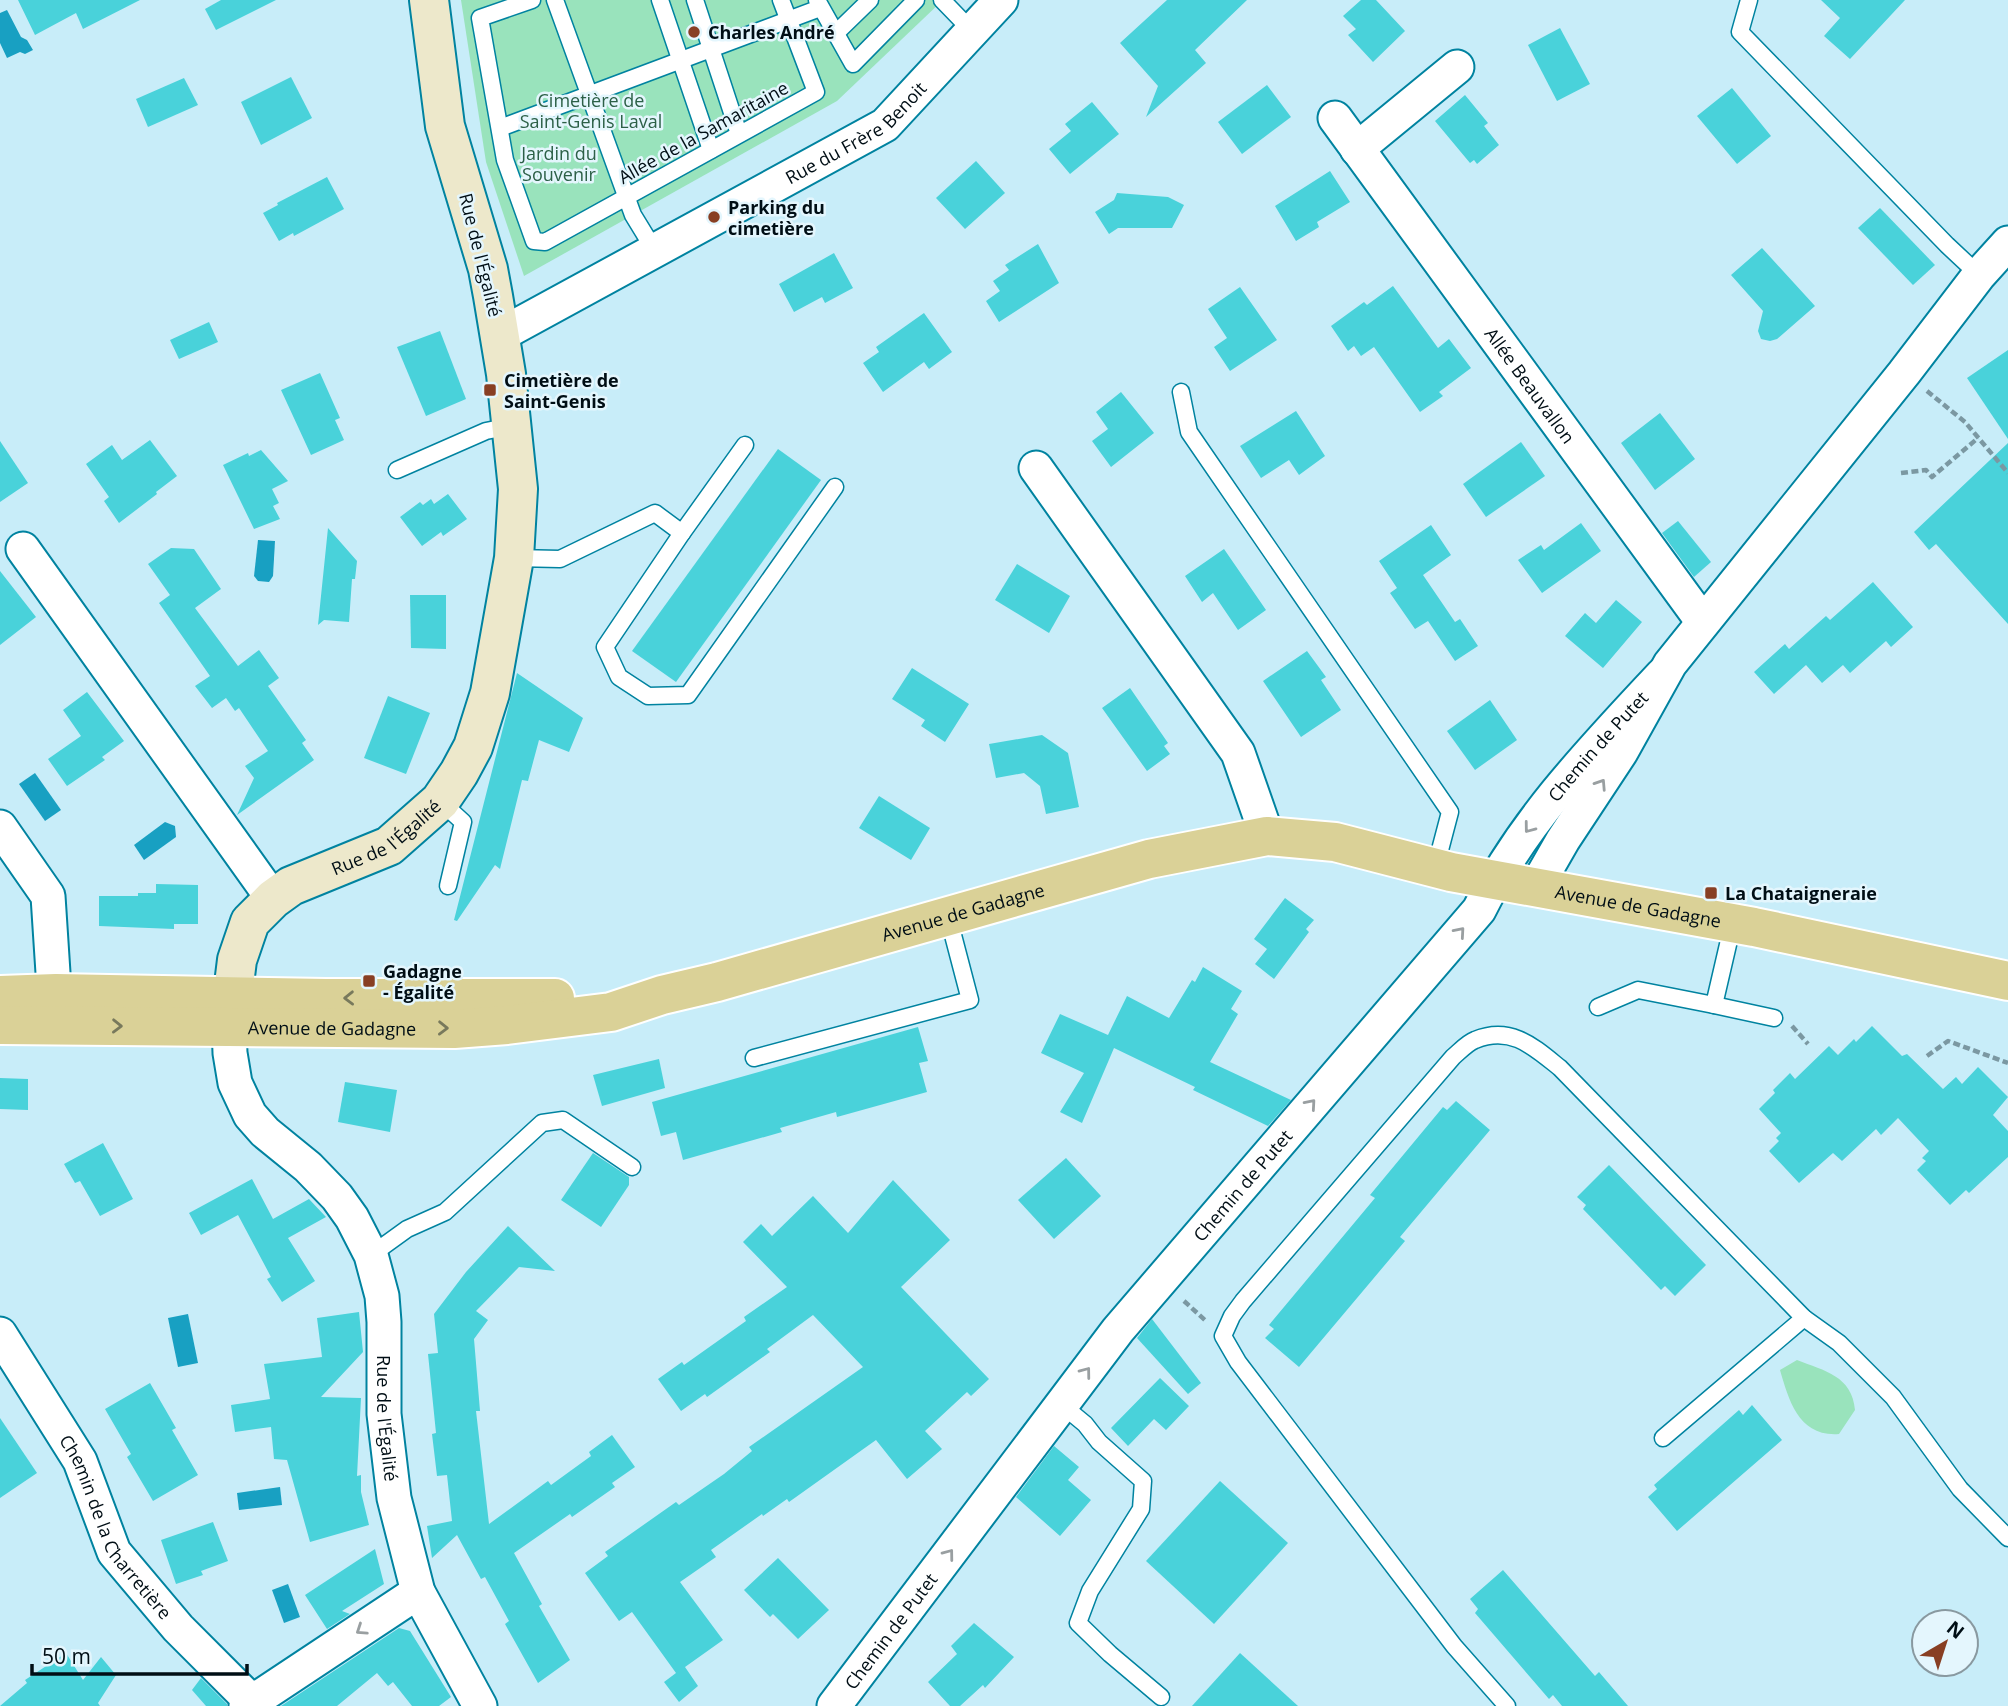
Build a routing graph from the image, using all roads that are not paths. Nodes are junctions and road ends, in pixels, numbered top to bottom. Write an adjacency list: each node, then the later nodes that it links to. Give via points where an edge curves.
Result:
1 (429, 0): 29 (street, Rue de l'Égalité, via 445,126 488,269)
2 (532, 0): 21 (lane, via 481,18)
3 (555, 0): 19 (lane)
4 (660, 0): 17 (lane)
5 (695, 0): 16 (lane)
6 (781, 0): 13 (lane)
7 (942, 0): 14 (lane)
8 (1001, 0): 14 (street, Rue du Frère Benoit)
9 (1749, 0): 28 (lane, via 1740,32)
10 (914, 1): 15 (lane, via 853,64)
11 (819, 4): 13 (lane); 15 (lane)
12 (860, 4): 15 (lane)
13 (789, 20): 16 (lane); 22 (lane, Allée de la Samaritaine, via 816,92)
14 (972, 31): 27 (street, Rue du Frère Benoit, via 885,125)
15 (835, 34)
16 (711, 49): 17 (lane); 22 (lane)
17 (681, 60): 19 (lane); 24 (lane)
18 (1457, 66): 23 (street)
19 (590, 94): 21 (lane); 25 (lane)
20 (1335, 118): 23 (street, Allée Beauvallon)
21 (500, 128): 25 (lane, Allée de la Samaritaine, via 505,160 534,241 545,242)
22 (739, 134): 24 (lane, Allée de la Samaritaine)
23 (1357, 149): 39 (street, Allée Beauvallon)
24 (711, 150): 25 (lane, Allée de la Samaritaine)
25 (628, 196): 27 (lane, via 633,215)
26 (2008, 243): 28 (street, Chemin de Putet)
27 (655, 251): 29 (street, Rue du Frère Benoit)
28 (1979, 275): 39 (street, Chemin de Putet)
29 (500, 335): 31 (street, Rue de l'Égalité)
30 (1181, 392): 44 (lane, via 1189,432 1450,812)
31 (511, 426): 34 (lane, via 486,431); 38 (street, Rue de l'Égalité, via 518,489)
32 (745, 445): 36 (lane)
33 (1036, 468): 43 (street, via 1238,753)
34 (397, 470)
35 (835, 487): 36 (lane, via 688,695 648,696 619,677 605,647)
36 (682, 533): 38 (lane, via 654,513 560,559)
37 (23, 549): 48 (street)
38 (514, 558): 41 (street, Rue de l'Égalité, via 490,692 472,747)
39 (1703, 622): 40 (street, Chemin de Putet)
40 (1662, 675): 45 (street, Chemin de Putet, one-way to 45, via 1558,791); 47 (street, Chemin de Putet, one-way to 40, via 1621,752)
41 (440, 801): 46 (lane, via 463,822); 48 (street, Rue de l'Égalité, via 390,846 291,886)
42 (0, 827): 55 (street, via 48,896)
43 (1267, 836): 44 (main road, Avenue de Gadagne, via 1335,842); 49 (main road, Avenue de Gadagne, via 1149,859)
44 (1435, 869): 45 (main road, Avenue de Gadagne)
45 (1494, 879): 47 (main road, Avenue de Gadagne); 64 (street, Chemin de Putet, one-way to 45, via 1160,1279 1479,910)
46 (448, 886)
47 (1536, 887): 50 (main road, Avenue de Gadagne)
48 (273, 899): 56 (street, Rue de l'Égalité, via 246,931)
49 (948, 916): 56 (main road, Avenue de Gadagne, via 662,995); 59 (lane, via 971,1000)
50 (1733, 923): 51 (main road, Avenue de Gadagne); 53 (lane)
51 (2008, 981)
52 (0, 995): 55 (main road, Avenue de Gadagne)
53 (1714, 1005): 54 (lane, via 1638,990); 57 (lane)
54 (1598, 1007)
55 (56, 1009): 56 (main road, Avenue de Gadagne); 58 (main road, Avenue de Gadagne)
56 (230, 1011): 61 (street, Rue de l'Égalité, via 235,1083 250,1115 337,1197)
57 (1774, 1018)
58 (0, 1025)
59 (754, 1058)
60 (632, 1167): 61 (lane, via 563,1120 542,1123 445,1212 407,1229)
61 (371, 1255): 67 (street, Rue de l'Égalité, via 383,1309 384,1414 394,1498)
62 (1804, 1318): 65 (lane); 66 (lane, via 1839,1343 1893,1397 1960,1489); 72 (lane, via 1560,1068 1527,1041 1500,1035 1474,1041 1452,1057 1243,1301 1223,1336 1238,1362 1454,1646)
63 (0, 1334): 69 (street, Chemin de la Charretière, via 80,1461 114,1552)
64 (1062, 1405): 68 (lane, via 1143,1481 1141,1509 1090,1591 1079,1623); 71 (street, Chemin de Putet, one-way to 64)
65 (1663, 1438)
66 (2008, 1538)
67 (418, 1592): 69 (street, one-way to 69); 70 (street, Rue de l'Égalité)
68 (1161, 1697)
69 (249, 1704)
70 (480, 1706)
71 (834, 1706)
72 (1507, 1706)

